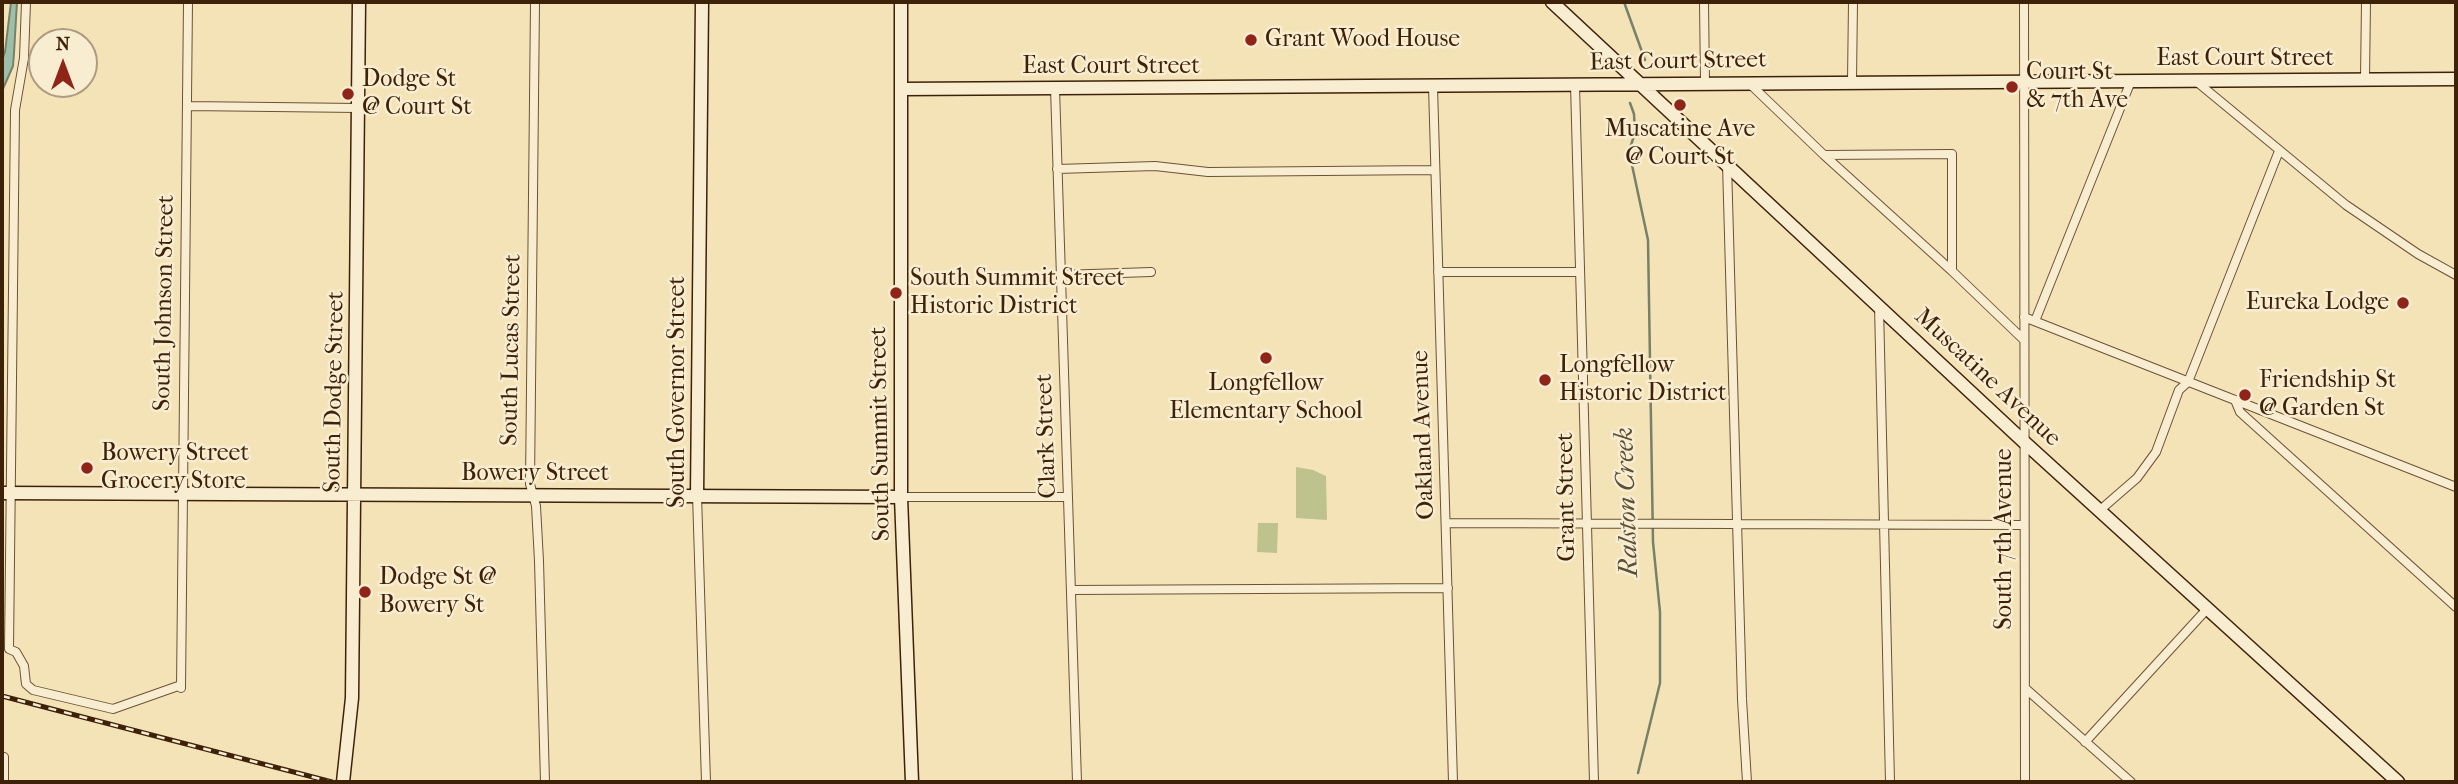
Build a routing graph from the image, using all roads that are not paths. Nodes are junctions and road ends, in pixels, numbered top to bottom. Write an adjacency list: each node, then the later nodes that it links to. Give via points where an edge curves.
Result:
1 (26, 2): 46 (street, via 24,58 15,110)
2 (188, 2): 25 (street, South Johnson Street)
3 (359, 2): 26 (street, South Dodge Street)
4 (535, 2): 49 (street, South Lucas Street)
5 (702, 2): 50 (street, South Governor Street)
6 (901, 2): 23 (street, South Summit Street)
7 (1552, 2): 20 (street, Muscatine Avenue)
8 (1704, 2): 18 (street)
9 (1853, 2): 17 (street)
10 (2024, 2): 14 (street, South 7th Avenue)
11 (2366, 2): 12 (street)
12 (2365, 79): 13 (street, East Court Street); 16 (street, East Court Street)
13 (2456, 79)
14 (2024, 80): 15 (street, East Court Street); 17 (street, East Court Street); 39 (street, South 7th Avenue)
15 (2131, 80): 16 (street, East Court Street); 40 (street)
16 (2194, 80): 27 (street)
17 (1852, 81): 19 (street, East Court Street)
18 (1704, 82): 19 (street, East Court Street); 20 (street, East Court Street)
19 (1747, 82): 28 (street)
20 (1640, 83): 21 (street, East Court Street); 29 (street, Muscatine Avenue)
21 (1575, 85): 22 (street, East Court Street); 35 (street, Grant Street)
22 (1433, 86): 24 (street, East Court Street); 31 (street, Oakland Avenue)
23 (901, 89): 24 (street, East Court Street); 51 (street, South Summit Street)
24 (1055, 89): 30 (street, Clark Street)
25 (187, 106): 26 (street); 47 (street, South Johnson Street)
26 (358, 108): 48 (street, South Dodge Street)
27 (2279, 151): 37 (street, via 2376,226); 42 (street)
28 (1824, 155): 32 (street); 32 (street, via 1952,154)
29 (1727, 164): 38 (street, Muscatine Avenue); 56 (street)
30 (1057, 169): 31 (street); 36 (street, Clark Street)
31 (1435, 170): 34 (street, Oakland Avenue)
32 (1952, 271): 41 (street)
33 (1151, 272): 36 (street)
34 (1438, 272): 35 (street); 54 (street, Oakland Avenue)
35 (1580, 272): 55 (street, Grant Street)
36 (1061, 275): 52 (street, Clark Street)
37 (2456, 275)
38 (1879, 306): 44 (street, Muscatine Avenue); 57 (street)
39 (2024, 317): 40 (street); 41 (street, South 7th Avenue)
40 (2035, 321): 42 (street)
41 (2024, 340): 44 (street, South 7th Avenue)
42 (2188, 382): 43 (street); 53 (street, via 2179,390 2156,452 2137,478)
43 (2235, 400): 45 (street); 61 (street, via 2240,412)
44 (2023, 441): 53 (street, Muscatine Avenue); 58 (street, South 7th Avenue)
45 (2456, 487)
46 (6, 493): 47 (street, Bowery Street); 47 (street, South Johnson Street, via 9,649 24,666 26,684 33,690 113,709 181,687)
47 (183, 493): 48 (street, Bowery Street)
48 (355, 494): 49 (street, Bowery Street); 67 (street, South Dodge Street, via 352,698)
49 (533, 495): 50 (street, Bowery Street); 68 (street, South Lucas Street)
50 (697, 495): 51 (street, Bowery Street); 69 (street, South Governor Street)
51 (901, 497): 52 (street, Bowery Street); 70 (street, South Summit Street)
52 (1068, 497): 60 (street, Clark Street)
53 (2099, 511): 62 (street, Muscatine Avenue)
54 (1446, 523): 55 (street); 59 (street, Oakland Avenue)
55 (1587, 523): 56 (street); 73 (street, Grant Street)
56 (1737, 523): 57 (street); 74 (street)
57 (1883, 523): 58 (street); 75 (street)
58 (2024, 524): 63 (street, South 7th Avenue)
59 (1448, 588): 60 (street); 72 (street, Oakland Avenue)
60 (1071, 590): 71 (street, Clark Street)
61 (2456, 607)
62 (2207, 609): 64 (street); 78 (street, Muscatine Avenue)
63 (2025, 688): 64 (street); 76 (street, South 7th Avenue)
64 (2085, 742): 77 (street)
65 (4, 757): 66 (street)
66 (4, 782)
67 (344, 782)
68 (545, 782)
69 (706, 782)
70 (912, 782)
71 (1077, 782)
72 (1454, 782)
73 (1594, 782)
74 (1747, 782)
75 (1890, 782)
76 (2025, 782)
77 (2131, 782)
78 (2398, 782)

